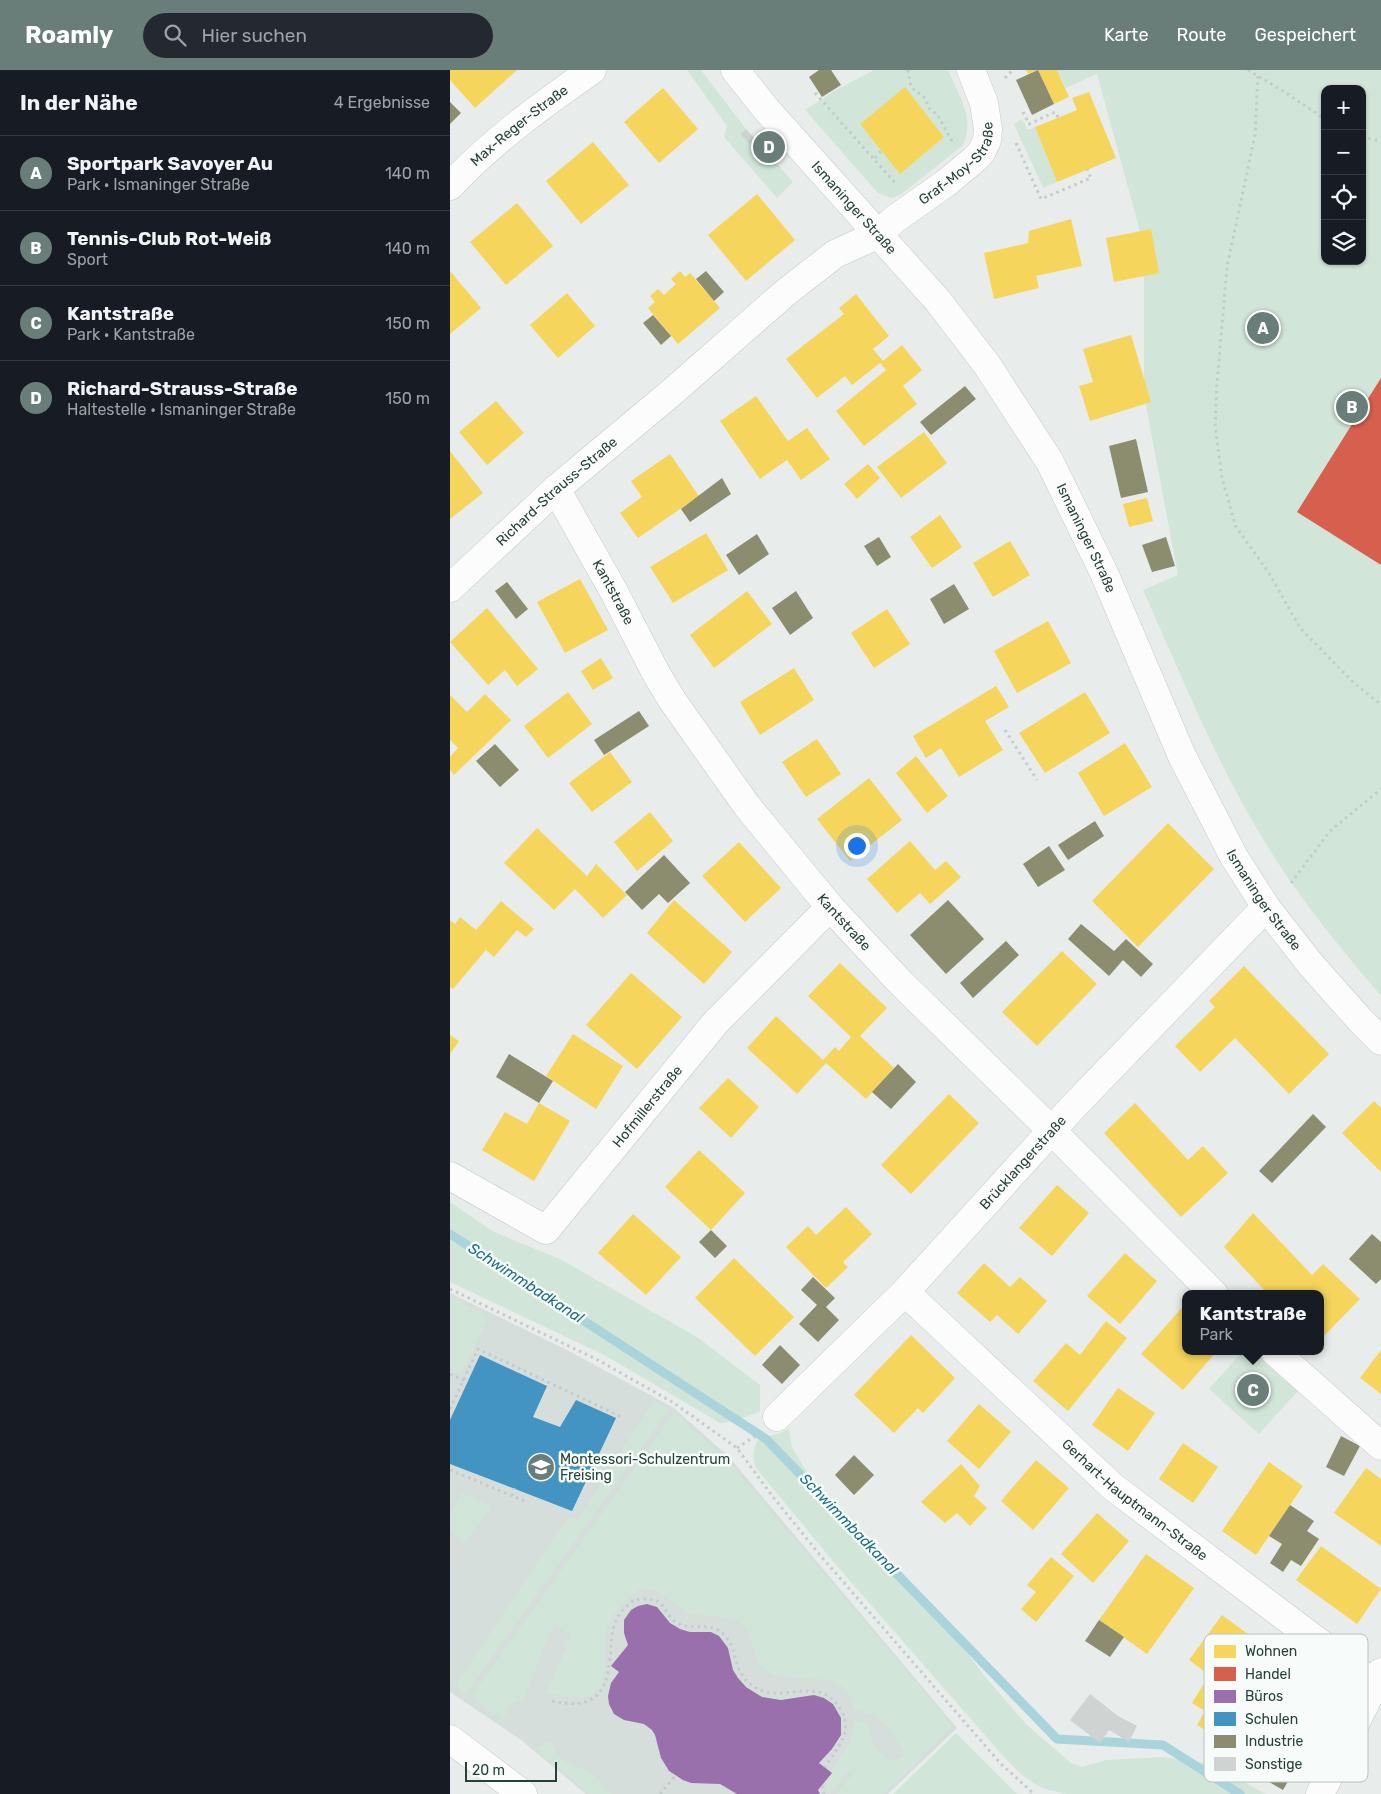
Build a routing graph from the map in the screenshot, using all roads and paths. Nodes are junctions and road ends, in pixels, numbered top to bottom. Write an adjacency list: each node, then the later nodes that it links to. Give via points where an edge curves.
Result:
1 (592, 70): 21 (street, Max-Reger-Straße, via 510,131)
2 (735, 70): 22 (street, Ismaninger Straße)
3 (908, 70): 8 (path, via 911,87 925,98)
4 (971, 70): 22 (street, Graf-Moy-Straße, via 988,116 987,140 982,151)
5 (1248, 70): 6 (path)
6 (1258, 76): 11 (path); 25 (path, via 1256,135 1227,267 1217,374 1215,425 1222,478 1236,527 1269,573 1300,628 1352,681)
7 (815, 93): 18 (path)
8 (930, 110): 10 (path); 16 (path, via 937,114)
9 (1023, 112): 12 (path, via 1029,124 1055,112)
10 (926, 114)
11 (1321, 116)
12 (1058, 118)
13 (1014, 138): 19 (path, via 1042,199 1091,178)
14 (1366, 138): 15 (path)
15 (1381, 141)
16 (954, 143)
17 (881, 150): 18 (path)
18 (875, 159): 20 (path)
19 (1087, 169)
20 (898, 185)
21 (450, 186)
22 (878, 235): 23 (street, Richard-Strauss-Straße, via 835,254); 31 (street, Ismaninger Straße, via 938,302 988,365 1050,462 1104,573 1182,756 1234,857)
23 (556, 488): 24 (street, Richard-Strauss-Straße); 30 (street, Kantstraße, via 672,700 747,806)
24 (450, 588)
25 (1381, 705)
26 (1005, 730): 27 (path)
27 (1037, 780)
28 (1381, 789): 29 (path, via 1330,831)
29 (1291, 883)
30 (830, 907): 33 (street, Kantstraße, via 900,982); 34 (street, Hofmillerstraße, via 716,1022 546,1230)
31 (1266, 907): 32 (street, Ismaninger Straße, via 1312,966); 33 (street, Brücklangerstraße)
32 (1381, 1042)
33 (1051, 1130): 36 (street, Kantstraße); 37 (street, Brücklangerstraße)
34 (450, 1176)
35 (450, 1289): 46 (path, via 598,1360 674,1403)
36 (1210, 1290)
37 (905, 1292): 42 (street, Brücklangerstraße); 51 (street, Gerhart-Hauptmann-Straße, via 1113,1487)
38 (1279, 1355): 45 (street)
39 (450, 1374): 40 (path)
40 (466, 1381): 41 (path); 43 (path, via 478,1349)
41 (450, 1410)
42 (777, 1417)
43 (624, 1418)
44 (752, 1439): 46 (path)
45 (1381, 1446)
46 (737, 1448): 64 (path, via 820,1555 1001,1764)
47 (450, 1470): 49 (path)
48 (514, 1488): 49 (path)
49 (512, 1496): 50 (path)
50 (527, 1502)
51 (1315, 1634)
52 (1368, 1673): 53 (street, Gerhart-Hauptmann-Straße)
53 (1379, 1681): 55 (street)
54 (552, 1701): 57 (path, via 578,1704 592,1700 607,1677 616,1620 635,1600 655,1599 678,1624 708,1626 721,1631 730,1642 740,1673 755,1687 787,1694 819,1691 832,1698 843,1712 846,1729)
55 (1368, 1702)
56 (450, 1739): 61 (street)
57 (825, 1767)
58 (675, 1776): 62 (path)
59 (1326, 1782): 65 (street)
60 (822, 1786): 63 (path)
61 (523, 1794)
62 (660, 1794)
63 (824, 1794)
64 (1035, 1794)
65 (1320, 1794)

